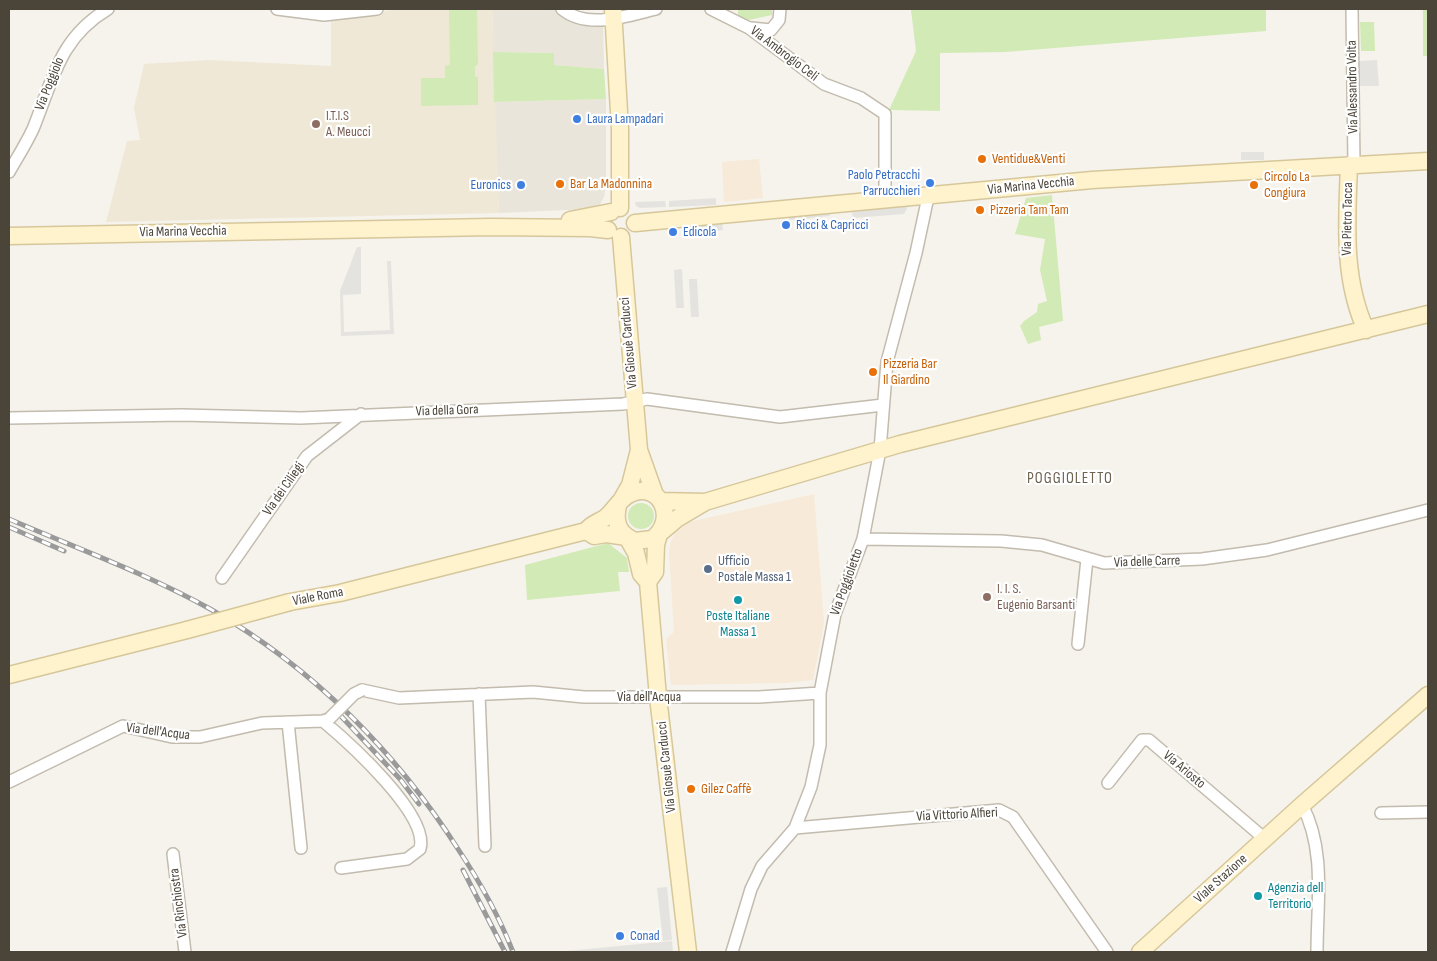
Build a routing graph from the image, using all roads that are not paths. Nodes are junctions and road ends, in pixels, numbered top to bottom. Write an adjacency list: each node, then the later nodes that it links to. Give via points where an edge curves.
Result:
1 (108, 9): 14 (street, Via Poggiolo, via 86,24 64,52 32,130)
2 (276, 9): 3 (street, via 324,15)
3 (377, 9)
4 (562, 9): 8 (street, via 588,19)
5 (656, 9): 8 (street)
6 (712, 9): 10 (street, Via Ambrogio Celi)
7 (1352, 9): 13 (street, Via Alessandro Volta)
8 (613, 14): 17 (main road, via 620,129)
9 (779, 15): 10 (street, via 771,30); 11 (street)
10 (749, 28): 11 (street, Via Ambrogio Celi)
11 (779, 50): 16 (street, Via Ambrogio Celi, via 824,84 861,98 885,114)
12 (1428, 161): 13 (main road, Via Marina Vecchia)
13 (1351, 165): 15 (main road, Via Marina Vecchia, via 1092,180); 23 (main road, Via Pietro Tacca, via 1347,260)
14 (9, 172)
15 (928, 197): 16 (main road, Via Marina Vecchia); 25 (street, Via Poggioletto, via 887,362)
16 (885, 201): 18 (main road, Via Marina Vecchia)
17 (615, 210): 18 (main road, via 629,211); 19 (main road, Via Marina Vecchia, via 560,221 390,225); 20 (main road, via 606,220)
18 (635, 223): 20 (main road, via 631,232)
19 (358, 229): 20 (main road, Via Marina Vecchia, via 559,227); 21 (main road, Via Marina Vecchia)
20 (614, 233): 24 (main road, Via Giosuè Carducci)
21 (9, 236)
22 (1428, 314): 23 (main road)
23 (1366, 330): 29 (main road)
24 (634, 401): 25 (street, Via della Gora, via 646,399 780,417); 26 (street, Via della Gora); 28 (main road, Via Giosuè Carducci)
25 (883, 404): 29 (street, Via Poggioletto)
26 (361, 414): 27 (street, Via della Gora, via 301,418 182,415); 39 (street, Via dei Ciliegi, via 307,456)
27 (9, 418)
28 (639, 450): 30 (main road, Via Giosuè Carducci); 31 (main road, Via Giosuè Carducci, via 630,485)
29 (880, 450): 32 (main road); 37 (street, Via Poggioletto)
30 (658, 498): 31 (main road, via 638,491); 32 (main road); 35 (main road, via 666,518)
31 (620, 502): 34 (main road); 36 (main road, via 616,523)
32 (705, 502): 35 (main road)
33 (1428, 510): 38 (street, Via delle Carre, via 1258,552 1202,559 1104,564)
34 (586, 531): 36 (main road, Viale Roma, via 594,536); 42 (main road, Viale Roma, bridge, via 340,593 290,602)
35 (659, 534): 36 (main road, via 644,541); 40 (main road, Via Giosuè Carducci, via 655,572)
36 (627, 537): 40 (main road, Via Giosuè Carducci, via 636,553 641,574)
37 (863, 539): 38 (street, Via delle Carre, via 1001,541 1042,546); 43 (street, Via Poggioletto, via 835,614)
38 (1087, 559): 41 (street)
39 (222, 578)
40 (648, 582): 46 (main road, Via Giosuè Carducci)
41 (1078, 644)
42 (9, 675)
43 (820, 693): 46 (street, Via dell'Acqua); 54 (street, Via Poggioletto, via 820,745 811,787)
44 (479, 694): 46 (street, Via dell'Acqua, via 533,692); 47 (street, Via dell'Acqua, bridge, via 399,698 362,690); 56 (street)
45 (1428, 695): 51 (main road, Viale Stazione)
46 (658, 697): 61 (main road, Via Giosuè Carducci)
47 (326, 720): 48 (street, Via dell'Acqua); 59 (street, via 368,762 412,816 422,834 420,849 407,859)
48 (288, 722): 49 (street, Via dell'Acqua, via 262,723 200,737 172,737 123,726); 57 (street)
49 (9, 782)
50 (1108, 783): 55 (street, Via Ariosto, via 1142,740 1149,740)
51 (1302, 805): 55 (main road, Viale Stazione); 65 (street, via 1310,820 1318,860)
52 (1428, 812): 53 (street)
53 (1381, 813)
54 (795, 828): 62 (street, Via Poggioletto, via 762,866 751,889); 63 (street, Via Vittorio Alfieri, via 1000,810 1013,816)
55 (1266, 839): 64 (main road, Viale Stazione)
56 (486, 846)
57 (301, 848)
58 (174, 854): 60 (street, Via Rinchiostra)
59 (341, 868)
60 (185, 952)
61 (688, 952)
62 (732, 952)
63 (1107, 952)
64 (1140, 952)
65 (1316, 952)

